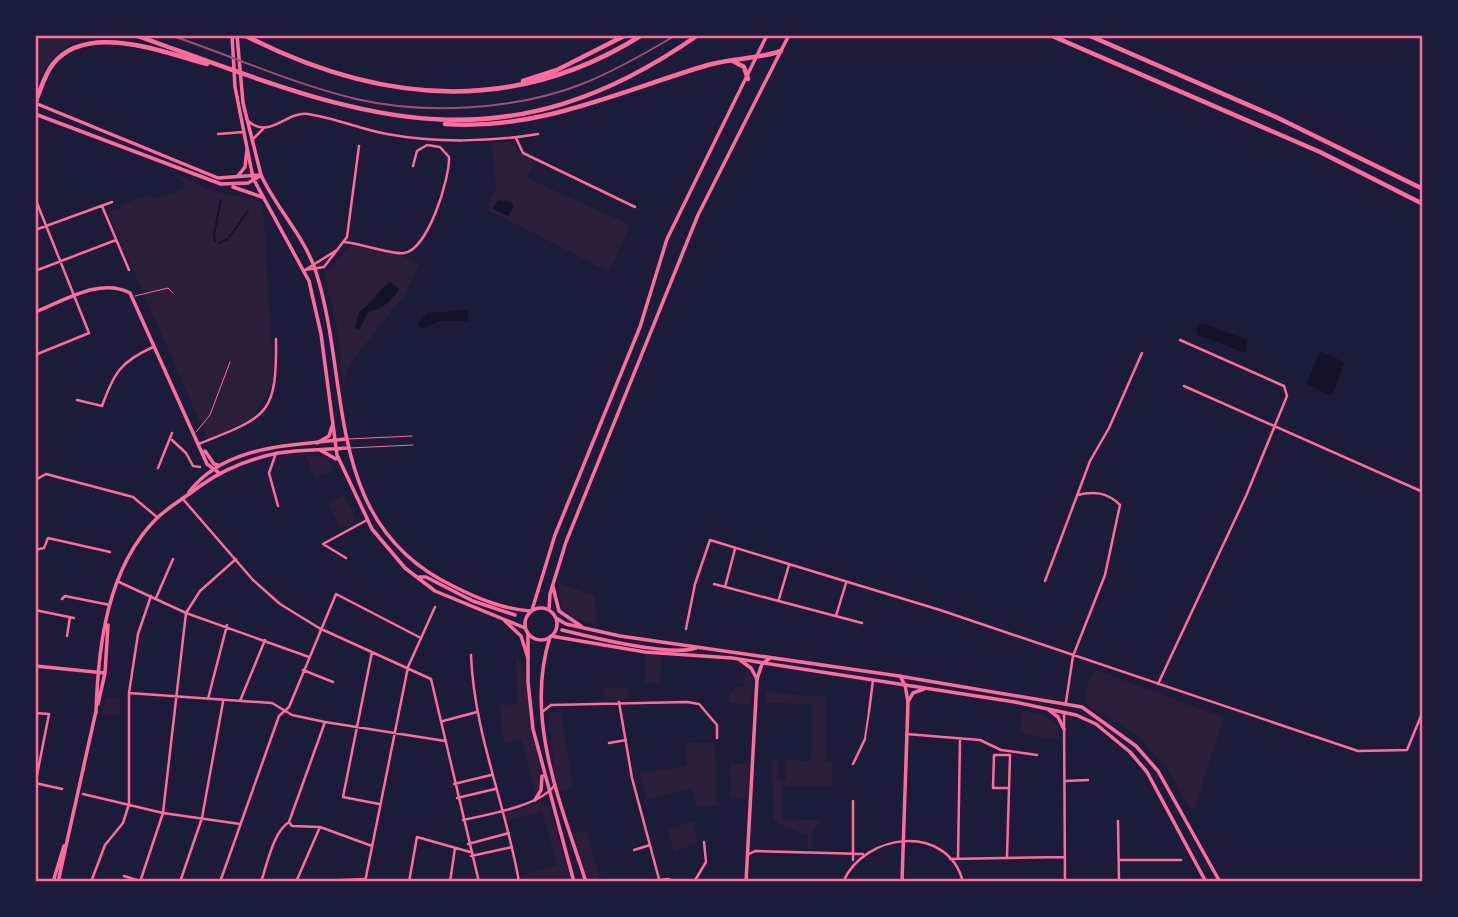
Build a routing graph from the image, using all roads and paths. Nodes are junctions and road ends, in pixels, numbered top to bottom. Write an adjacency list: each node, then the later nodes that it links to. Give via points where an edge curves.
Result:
1 (135, 35): 14 (highway)
2 (235, 35): 16 (main road)
3 (244, 35): 17 (highway, via 370,84 409,91)
4 (626, 35): 17 (highway, via 558,70)
5 (642, 35): 17 (highway, via 566,72)
6 (698, 35): 20 (highway, via 635,73 543,109 483,120)
7 (767, 35): 12 (main road)
8 (789, 35): 11 (main road)
9 (1050, 35): 40 (highway, via 1320,152)
10 (1088, 35): 36 (highway, via 1276,117)
11 (781, 51): 12 (highway); 109 (main road, via 698,215 580,503)
12 (758, 55): 13 (highway); 15 (main road)
13 (729, 60): 15 (highway, via 744,67); 20 (highway, via 532,120 464,125)
14 (238, 72): 18 (highway, via 141,46 98,43 79,46 58,59); 20 (highway, via 341,106)
15 (748, 79): 120 (main road, via 667,239 640,327 555,535)
16 (238, 88): 21 (main road); 23 (main road)
17 (482, 92)
18 (35, 103): 33 (main road, via 218,178)
19 (35, 114): 35 (main road)
20 (416, 120)
21 (248, 121): 22 (street); 27 (main road)
22 (266, 128): 26 (street, via 303,114 399,135); 27 (street)
23 (244, 132): 24 (street); 29 (main road)
24 (218, 134)
25 (538, 134): 26 (street)
26 (516, 138): 42 (street, via 523,153)
27 (251, 141): 32 (main road)
28 (359, 146): 46 (street)
29 (247, 150): 31 (main road); 33 (main road, via 245,167)
30 (413, 166): 46 (street, via 416,151 427,145 440,147 449,158 439,208 409,251)
31 (252, 174): 32 (main road); 33 (main road); 34 (main road)
32 (261, 174): 34 (main road); 49 (main road)
33 (236, 178)
34 (254, 180): 35 (main road); 37 (main road)
35 (221, 184): 37 (main road)
36 (1423, 189)
37 (262, 197): 52 (main road)
38 (35, 198): 43 (street)
39 (112, 202): 41 (street)
40 (1423, 204)
41 (102, 206): 43 (street); 45 (street)
42 (635, 207)
43 (46, 226): 44 (street); 48 (street)
44 (35, 230)
45 (116, 240): 48 (street); 50 (street)
46 (344, 242): 47 (street)
47 (340, 248): 49 (street); 53 (street)
48 (61, 261): 51 (street); 55 (street)
49 (313, 264): 52 (street); 53 (main road)
50 (129, 270)
51 (35, 271)
52 (306, 271): 53 (street); 66 (main road, via 321,334)
53 (316, 271): 71 (main road)
54 (173, 293): 56 (lane, via 168,288)
55 (75, 297): 56 (main road, via 110,286); 57 (main road); 62 (street, via 89,333)
56 (133, 298): 60 (main road)
57 (35, 312)
58 (276, 339): 75 (street, via 276,384 262,414 252,423)
59 (1180, 340): 67 (street, via 1284,386 1287,396)
60 (154, 347): 65 (street, via 113,374 102,406); 69 (main road)
61 (1142, 353): 91 (street)
62 (36, 354)
63 (230, 362): 69 (lane, via 210,415)
64 (1184, 386): 67 (street)
65 (77, 400)
66 (333, 424): 73 (main road); 74 (main road, via 328,436)
67 (1275, 427): 89 (street); 159 (street)
68 (172, 433): 72 (street)
69 (194, 434): 75 (main road)
70 (412, 436): 71 (lane)
71 (346, 439): 73 (main road); 77 (main road)
72 (172, 440): 83 (street, via 193,466); 84 (street)
73 (335, 441): 74 (main road); 78 (main road)
74 (317, 443): 82 (main road, via 258,451)
75 (200, 444): 82 (main road); 85 (main road)
76 (413, 445): 77 (lane)
77 (348, 448): 78 (main road); 103 (main road, via 362,492 380,522)
78 (336, 449): 79 (main road); 81 (main road)
79 (320, 450): 80 (main road); 81 (main road)
80 (276, 453): 86 (main road); 93 (street, via 269,473)
81 (339, 462): 95 (main road)
82 (219, 465): 85 (main road)
83 (200, 467)
84 (158, 468)
85 (211, 469): 86 (main road); 90 (main road)
86 (221, 472): 90 (main road)
87 (36, 477): 88 (street); 94 (street, via 46,474 133,497)
88 (35, 486)
89 (1423, 492)
90 (188, 493): 92 (main road)
91 (1077, 495): 106 (street); 145 (street, via 1112,496 1120,505 1105,575)
92 (182, 498): 94 (main road); 101 (street)
93 (278, 506)
94 (158, 518): 107 (main road, via 133,549)
95 (368, 520): 99 (street, via 323,544); 105 (main road, via 398,561)
96 (736, 548): 102 (street); 111 (street); 131 (street, via 710,540)
97 (35, 550): 98 (street, via 44,548 48,538)
98 (110, 552)
99 (346, 558)
100 (173, 559): 113 (street)
101 (236, 559): 122 (street, via 200,591); 129 (street, via 280,604)
102 (789, 564): 108 (street); 115 (street)
103 (424, 570): 104 (main road); 120 (main road, via 480,599)
104 (426, 577): 105 (main road); 123 (main road, via 473,601)
105 (417, 578): 125 (main road, via 450,599)
106 (1045, 581)
107 (119, 582): 112 (street); 116 (main road)
108 (846, 582): 124 (street); 145 (street)
109 (553, 583): 119 (main road); 133 (main road, via 559,611)
110 (714, 584): 111 (street)
111 (725, 587): 115 (street)
112 (151, 596): 113 (street); 162 (street, via 138,634)
113 (156, 597): 122 (street)
114 (62, 599): 116 (street)
115 (779, 599): 124 (street)
116 (110, 605): 121 (main road)
117 (435, 607): 137 (street)
118 (35, 610): 135 (street, via 72,618)
119 (550, 610): 120 (main road, via 540,607); 126 (main road)
120 (531, 611): 130 (main road)
121 (108, 612): 153 (main road); 154 (main road)
122 (186, 613): 128 (street); 163 (street)
123 (515, 615)
124 (836, 616): 127 (street)
125 (501, 618): 130 (main road); 146 (main road, via 519,633)
126 (556, 618): 133 (main road); 136 (main road)
127 (862, 623)
128 (227, 625): 138 (street); 164 (street)
129 (319, 628): 137 (street, via 336,594); 141 (street); 144 (street)
130 (525, 628): 134 (main road)
131 (686, 629)
132 (562, 630): 140 (main road)
133 (592, 631): 139 (main road)
134 (528, 634): 136 (main road, via 539,640); 146 (main road)
135 (67, 636)
136 (551, 636): 143 (main road, via 645,652); 174 (main road, via 544,661)
137 (419, 637): 151 (street)
138 (265, 640): 144 (street); 166 (street)
139 (698, 647): 140 (main road); 147 (main road)
140 (689, 650): 143 (main road)
141 (372, 652): 151 (street); 182 (street)
142 (471, 655): 173 (street)
143 (696, 655): 148 (main road)
144 (309, 656): 152 (street)
145 (1073, 656): 159 (street); 169 (street)
146 (528, 658): 193 (main road, via 530,711)
147 (772, 658): 149 (main road); 155 (main road)
148 (738, 659): 149 (main road); 156 (main road)
149 (762, 664): 156 (main road); 157 (main road)
150 (35, 666): 153 (main road)
151 (408, 667): 179 (street, via 432,679); 184 (street)
152 (303, 670): 158 (street); 171 (street, via 289,707)
153 (97, 672): 154 (main road); 178 (main road)
154 (105, 673): 178 (main road)
155 (899, 676): 160 (main road); 169 (main road)
156 (757, 679): 228 (main road)
157 (873, 680): 160 (main road); 175 (street)
158 (333, 682)
159 (1158, 684): 172 (street, via 1358,751 1407,750)
160 (905, 685): 161 (main road); 168 (main road)
161 (925, 688): 168 (main road); 170 (main road)
162 (129, 693): 163 (street); 208 (street)
163 (176, 697): 164 (street); 211 (street)
164 (208, 699): 165 (street)
165 (223, 700): 166 (street); 212 (street)
166 (240, 701): 171 (street, via 272,703)
167 (620, 702): 174 (street, via 551,705); 185 (street, via 699,704 717,725); 188 (street)
168 (908, 702): 183 (main road)
169 (1066, 702): 176 (main road); 264 (main road, via 1097,716 1136,746 1158,771)
170 (1045, 708): 176 (main road); 181 (main road, via 1058,717)
171 (284, 709): 180 (street); 216 (street)
172 (1423, 711)
173 (477, 712): 179 (street); 194 (street)
174 (542, 712): 199 (main road)
175 (869, 712): 186 (street)
176 (1064, 712): 181 (street); 263 (main road, via 1096,724 1147,772)
177 (35, 713): 198 (street, via 49,714)
178 (96, 713): 241 (main road)
179 (442, 721): 189 (street)
180 (325, 722): 182 (street); 215 (street)
181 (1064, 729): 196 (street)
182 (358, 730): 184 (street); 209 (street, via 343,797)
183 (906, 734): 187 (street); 219 (main road)
184 (395, 736): 189 (street); 209 (street)
185 (717, 738)
186 (865, 739): 192 (street)
187 (960, 739): 191 (street); 234 (street)
188 (626, 740): 190 (street); 222 (street)
189 (445, 741): 197 (street)
190 (610, 743)
191 (1037, 755)
192 (853, 764)
193 (542, 771): 203 (main road); 206 (main road)
194 (491, 775): 197 (street); 202 (street)
195 (1088, 780): 196 (street)
196 (1065, 781): 232 (street)
197 (454, 783): 205 (street)
198 (35, 784): 201 (street)
199 (555, 784): 203 (street); 253 (main road)
200 (1009, 788): 200 (street, via 1010,755 994,755 993,788); 231 (street)
201 (62, 789)
202 (495, 789): 205 (street); 210 (street)
203 (548, 793): 206 (street); 252 (main road)
204 (83, 794): 208 (street)
205 (457, 798): 213 (street)
206 (535, 800): 210 (street)
207 (853, 801): 229 (street)
208 (129, 804): 211 (street); 242 (street, via 123,823 105,845)
209 (379, 804): 223 (street)
210 (502, 811): 213 (street); 218 (street)
211 (163, 813): 212 (street); 243 (street)
212 (202, 818): 216 (street); 244 (street)
213 (463, 820): 221 (street)
214 (1118, 821): 235 (street)
215 (289, 822): 217 (street); 246 (street, via 283,826)
216 (240, 824): 245 (street)
217 (320, 827): 223 (street); 247 (street)
218 (509, 834): 221 (street); 225 (street)
219 (904, 840): 230 (street); 233 (street, via 932,847); 259 (main road)
220 (704, 842): 256 (street, via 706,863)
221 (468, 844): 227 (street)
222 (650, 845): 226 (street); 239 (street)
223 (372, 846): 240 (street)
224 (455, 848): 227 (street); 248 (street, via 417,837); 249 (street)
225 (512, 848): 227 (street); 251 (street)
226 (634, 850)
227 (471, 854): 250 (street)
228 (749, 854): 229 (street); 257 (main road)
229 (853, 854): 230 (street); 237 (street)
230 (863, 854): 237 (street)
231 (1007, 857): 232 (street); 234 (street)
232 (1065, 857): 261 (street)
233 (950, 859): 234 (street); 260 (street)
234 (958, 859)
235 (1119, 860): 236 (street); 262 (street)
236 (1181, 860)
237 (854, 862): 258 (street)
238 (124, 876): 243 (street)
239 (659, 879): 254 (street); 255 (street)
240 (366, 881): 247 (street)
241 (56, 882)
242 (91, 882)
243 (141, 882)
244 (180, 882)
245 (220, 882)
246 (261, 882)
247 (297, 882)
248 (408, 882)
249 (450, 882)
250 (479, 882)
251 (519, 882)
252 (574, 882)
253 (586, 882)
254 (645, 882)
255 (675, 882)
256 (694, 882)
257 (746, 882)
258 (843, 882)
259 (902, 882)
260 (963, 882)
261 (1065, 882)
262 (1119, 882)
263 (1206, 882)
264 (1220, 882)

